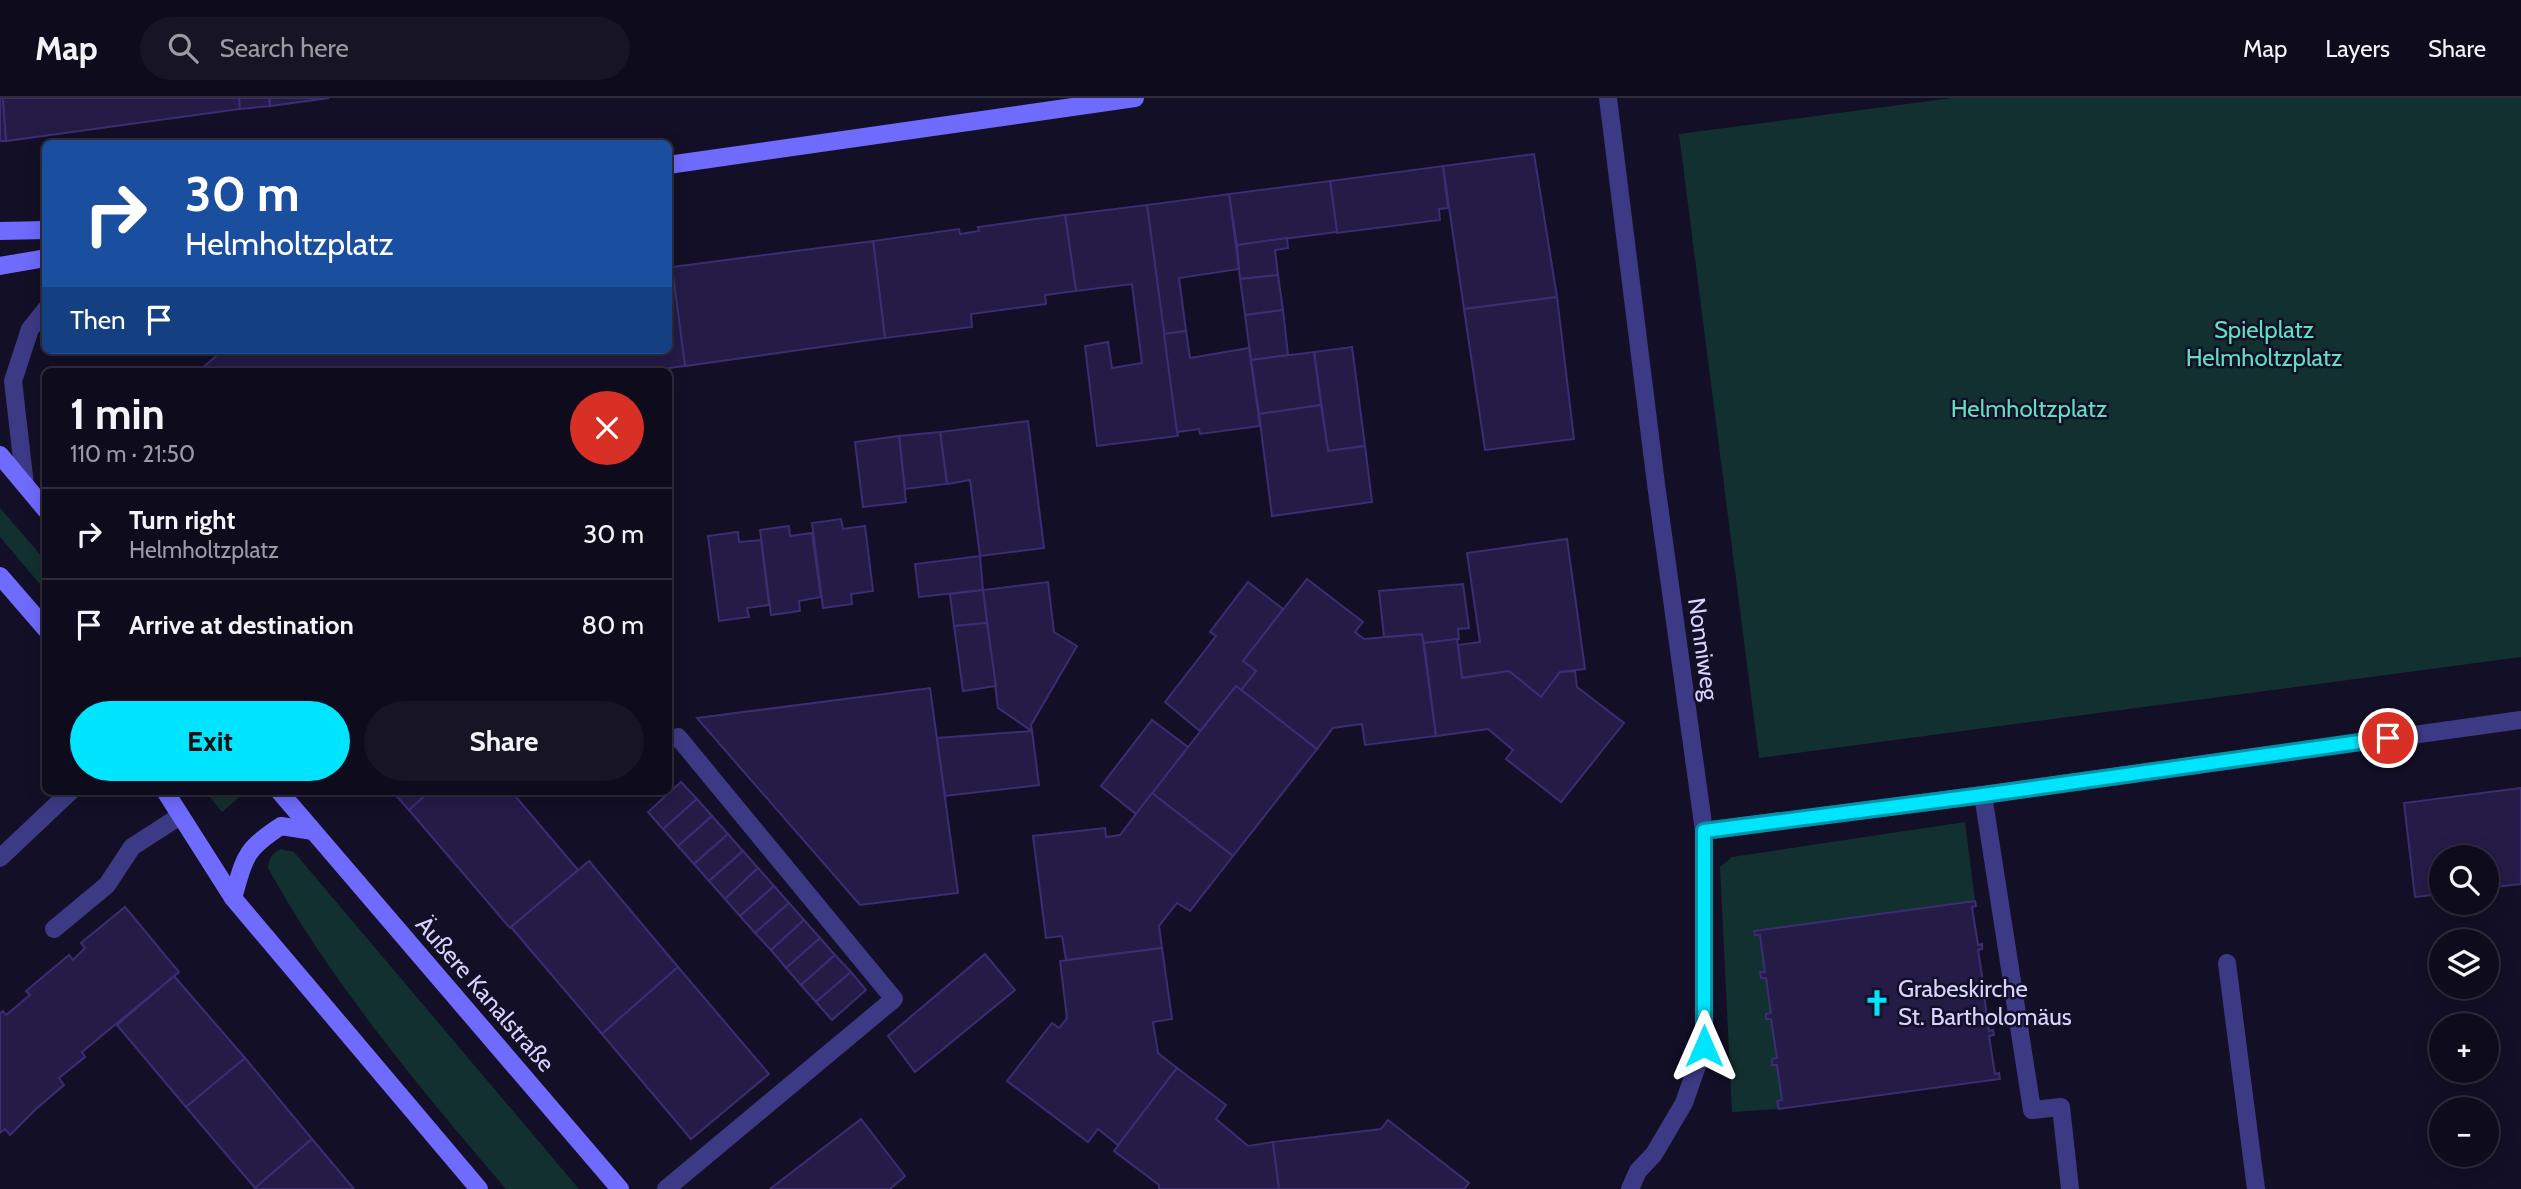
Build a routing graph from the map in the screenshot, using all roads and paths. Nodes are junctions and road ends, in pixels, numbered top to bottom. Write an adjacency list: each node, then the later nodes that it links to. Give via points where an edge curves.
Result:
1 (1135, 98): 3 (main road)
2 (1608, 98): 22 (street, Nonniweg)
3 (672, 164)
4 (42, 230): 5 (main road)
5 (0, 231)
6 (42, 259): 7 (main road)
7 (0, 266)
8 (42, 314): 10 (street, via 30,329 13,381)
9 (0, 455): 10 (main road)
10 (25, 485): 11 (main road)
11 (42, 505)
12 (0, 576): 13 (main road)
13 (42, 624)
14 (2521, 720): 19 (street)
15 (672, 739): 29 (street, via 678,737 894,999)
16 (67, 795): 23 (street)
17 (167, 795): 20 (main road)
18 (282, 795): 21 (main road, Äußere Kanalstraße)
19 (1983, 795): 22 (street); 31 (street, via 2032,1110 2061,1107)
20 (180, 816): 24 (main road); 25 (street, via 132,847 107,885)
21 (313, 831): 24 (main road, via 281,826 259,840 244,858); 28 (main road, Äußere Kanalstraße)
22 (1704, 831): 30 (street, Nonniweg, via 1704,1046 1684,1103)
23 (0, 858)
24 (233, 898): 27 (main road)
25 (54, 929)
26 (2227, 963): 32 (street)
27 (479, 1189)
28 (620, 1189)
29 (666, 1189)
30 (1630, 1189)
31 (2070, 1189)
32 (2256, 1189)

